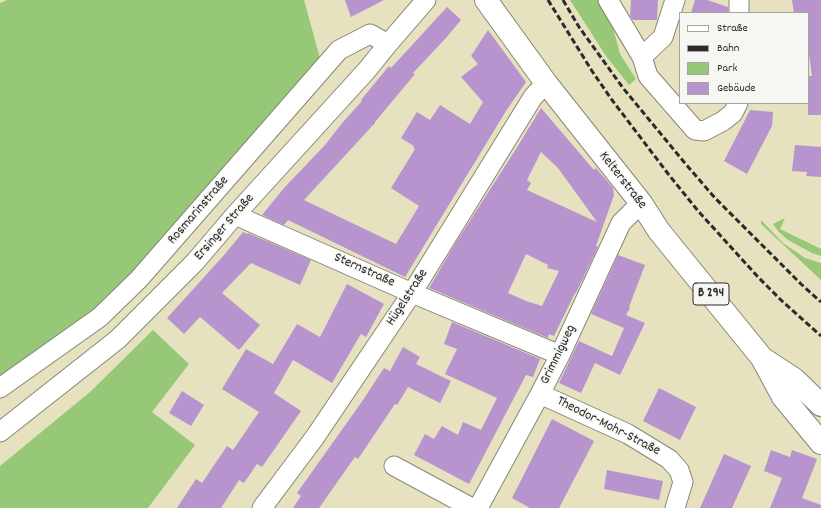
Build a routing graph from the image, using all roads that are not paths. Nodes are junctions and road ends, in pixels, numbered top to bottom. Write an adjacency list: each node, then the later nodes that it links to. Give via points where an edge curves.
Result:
1 (426, 0): 7 (street, Ersinger Straße)
2 (486, 0): 9 (main road, Kelterstraße / B 294)
3 (608, 0): 8 (street)
4 (675, 0): 8 (street, via 663,37)
5 (739, 0): 6 (street)
6 (739, 12)
7 (388, 44): 12 (street, Ersinger Straße); 16 (street, Rosmarinstraße, via 370,34 340,50 139,279 100,317)
8 (642, 57): 10 (street, via 648,76 695,130 704,131 723,121)
9 (546, 83): 11 (main road, Kelterstraße / B 294); 13 (street, Hügelstraße, via 533,96)
10 (737, 104)
11 (641, 203): 14 (street, Grimmigweg, via 620,223); 15 (main road, Kelterstraße / B 294, via 659,231)
12 (235, 215): 13 (street, Sternstraße); 19 (street, Ersinger Straße, via 195,262 118,339)
13 (412, 293): 14 (street, Sternstraße); 22 (street, Hügelstraße, via 315,437)
14 (560, 355): 17 (street, Grimmigweg)
15 (762, 358): 18 (main road, Kelterstraße / B 294, via 794,379); 20 (main road, Kelterstraße / B 294, via 783,397)
16 (0, 388)
17 (540, 394): 24 (street, Grimmigweg); 25 (street, Theodor-Mohr-Straße, via 628,434 669,459 679,470 683,482)
18 (821, 405)
19 (0, 432)
20 (821, 443)
21 (394, 466): 23 (street)
22 (262, 508)
23 (472, 508)
24 (478, 508)
25 (675, 508)

